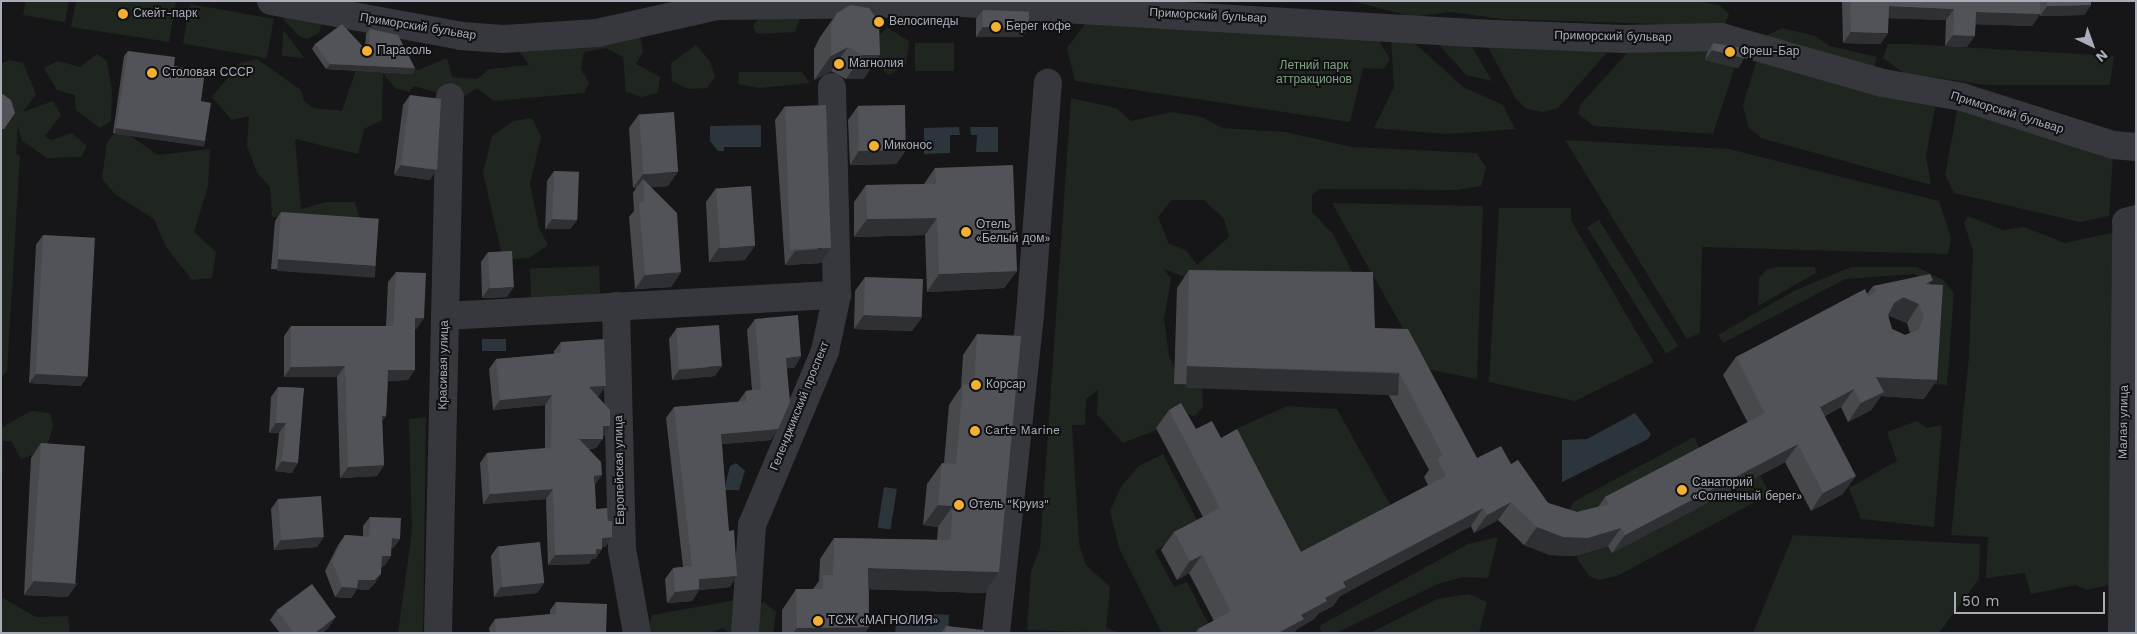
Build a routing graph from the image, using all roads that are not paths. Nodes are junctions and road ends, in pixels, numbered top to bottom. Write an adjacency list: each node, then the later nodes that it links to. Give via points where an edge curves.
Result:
1 (271, 1): 5 (street, Приморский бульвар, via 461,36 503,39 597,33 718,6 963,3 1472,33 1753,43 1834,71 1962,97 2113,145)
2 (1048, 82): 13 (street, via 1030,315)
3 (832, 87): 7 (street, Геленджикский проспект)
4 (450, 97): 9 (street, Красивая улица)
5 (2136, 146)
6 (2136, 219): 14 (street, Малая улица, via 2126,222)
7 (838, 294): 8 (street); 12 (street, Геленджикский проспект, via 825,351 752,525)
8 (616, 306): 9 (street); 11 (street, Европейская улица, via 622,549)
9 (445, 316): 10 (street, Красивая улица)
10 (438, 633)
11 (637, 633)
12 (745, 633)
13 (996, 633)
14 (2122, 633)

